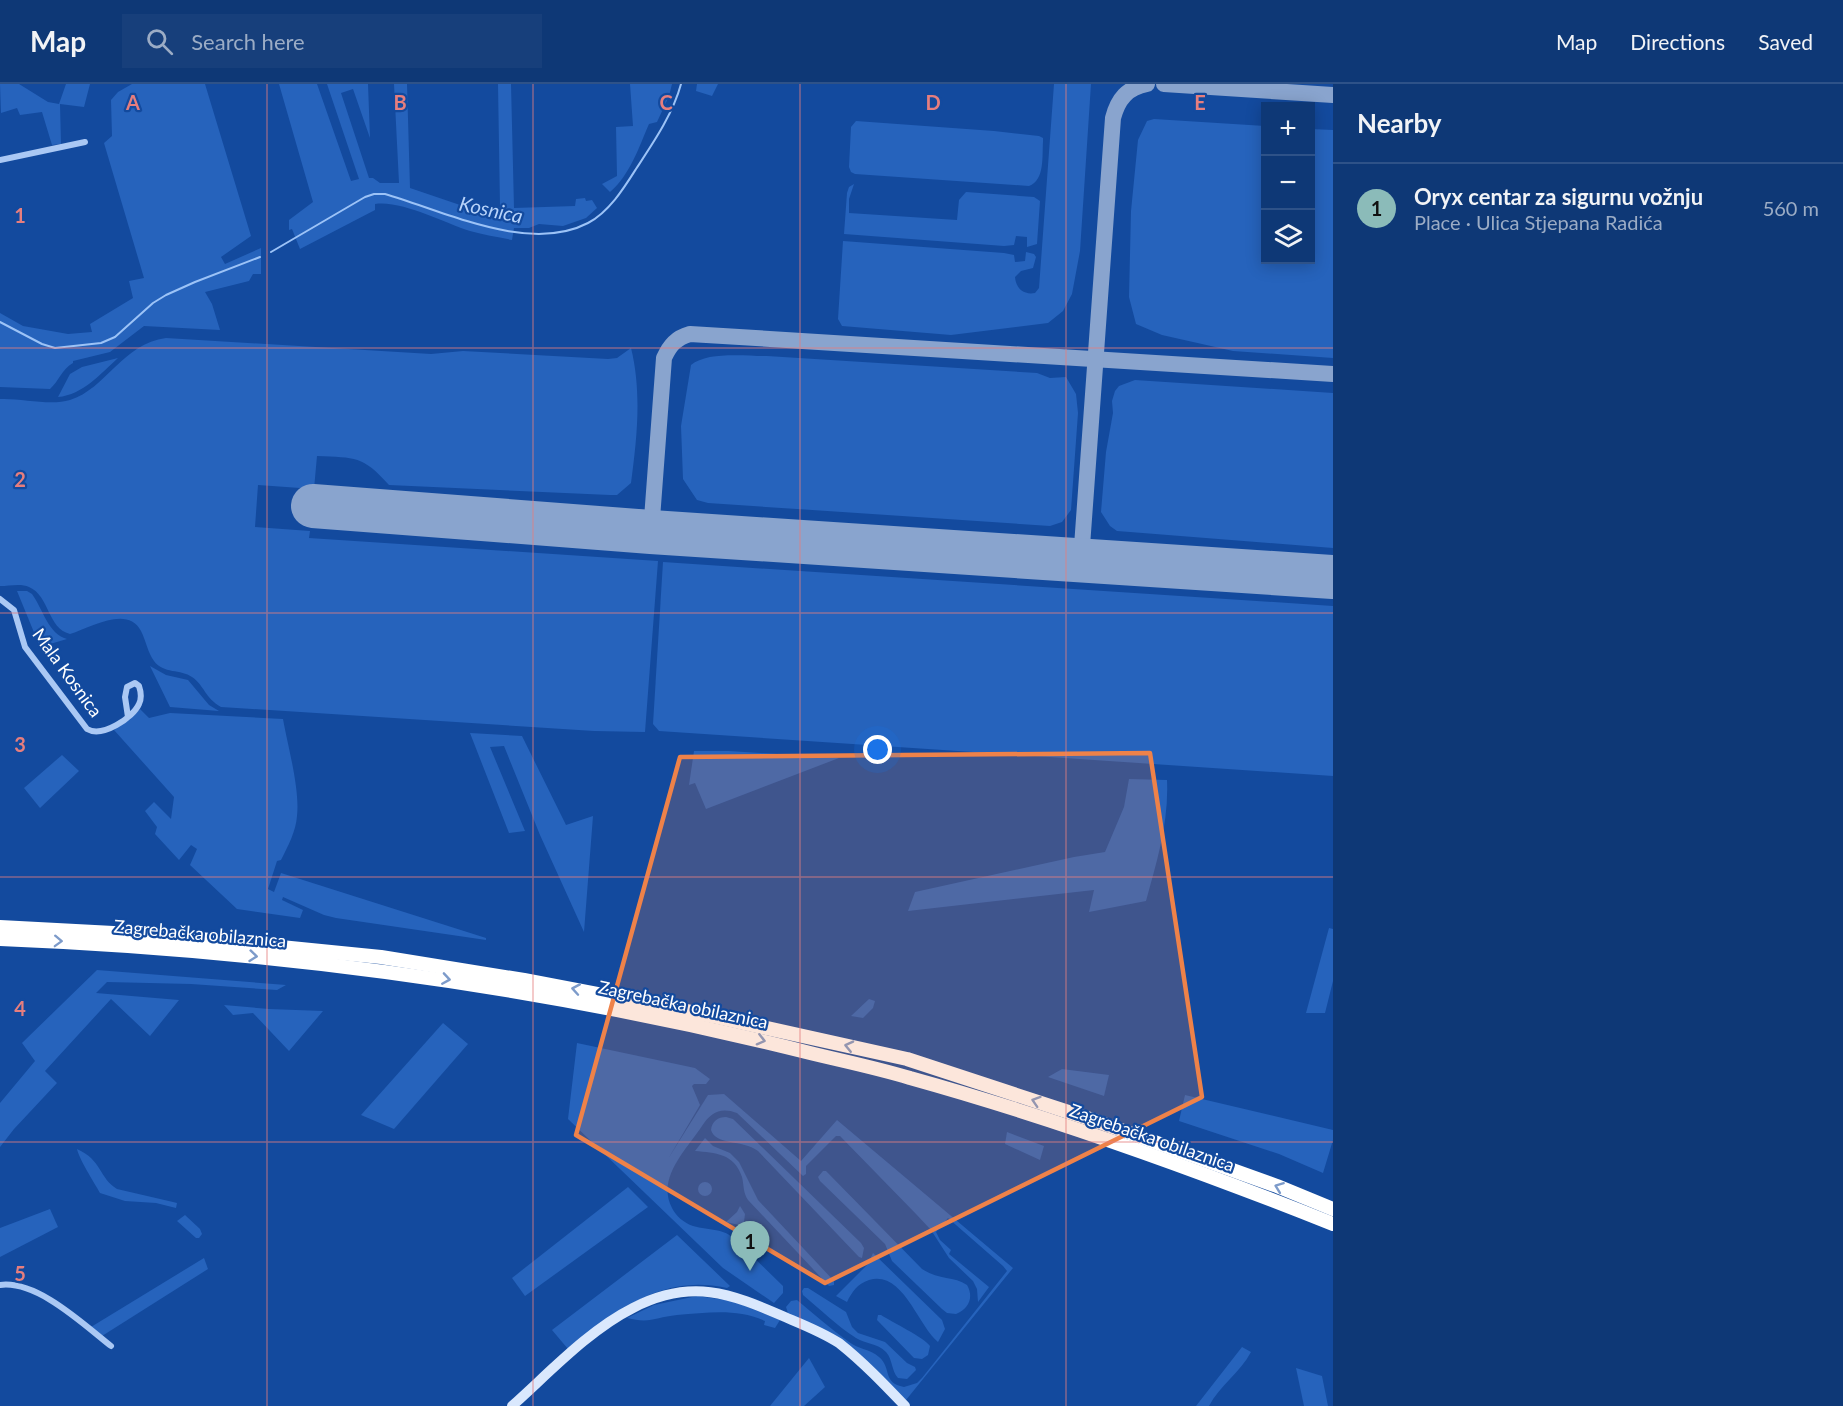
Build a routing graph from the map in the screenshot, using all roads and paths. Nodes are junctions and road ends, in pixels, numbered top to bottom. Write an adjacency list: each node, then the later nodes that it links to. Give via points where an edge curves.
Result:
1 (86, 142): 2 (street)
2 (0, 160)
3 (0, 599): 4 (street, Mala Kosnica, via 14,610 25,647 87,729 104,731)
4 (128, 717): 4 (street, Mala Kosnica, via 141,699 135,683 125,691)
5 (0, 927): 7 (highway, Zagrebačka obilaznica, one-way to 5, via 1107,1125 907,1059 712,1016 381,957 170,936)
6 (0, 939): 8 (highway, Zagrebačka obilaznica, one-way to 8, via 169,947 387,970 708,1027 910,1078 1073,1129)
7 (1333, 1209)
8 (1333, 1224)
9 (0, 1285): 10 (street, via 23,1286 44,1297)
10 (111, 1346)
11 (513, 1406): 12 (street, via 595,1333 633,1307 689,1291 714,1291 747,1300 824,1334 856,1358)
12 (905, 1406)

